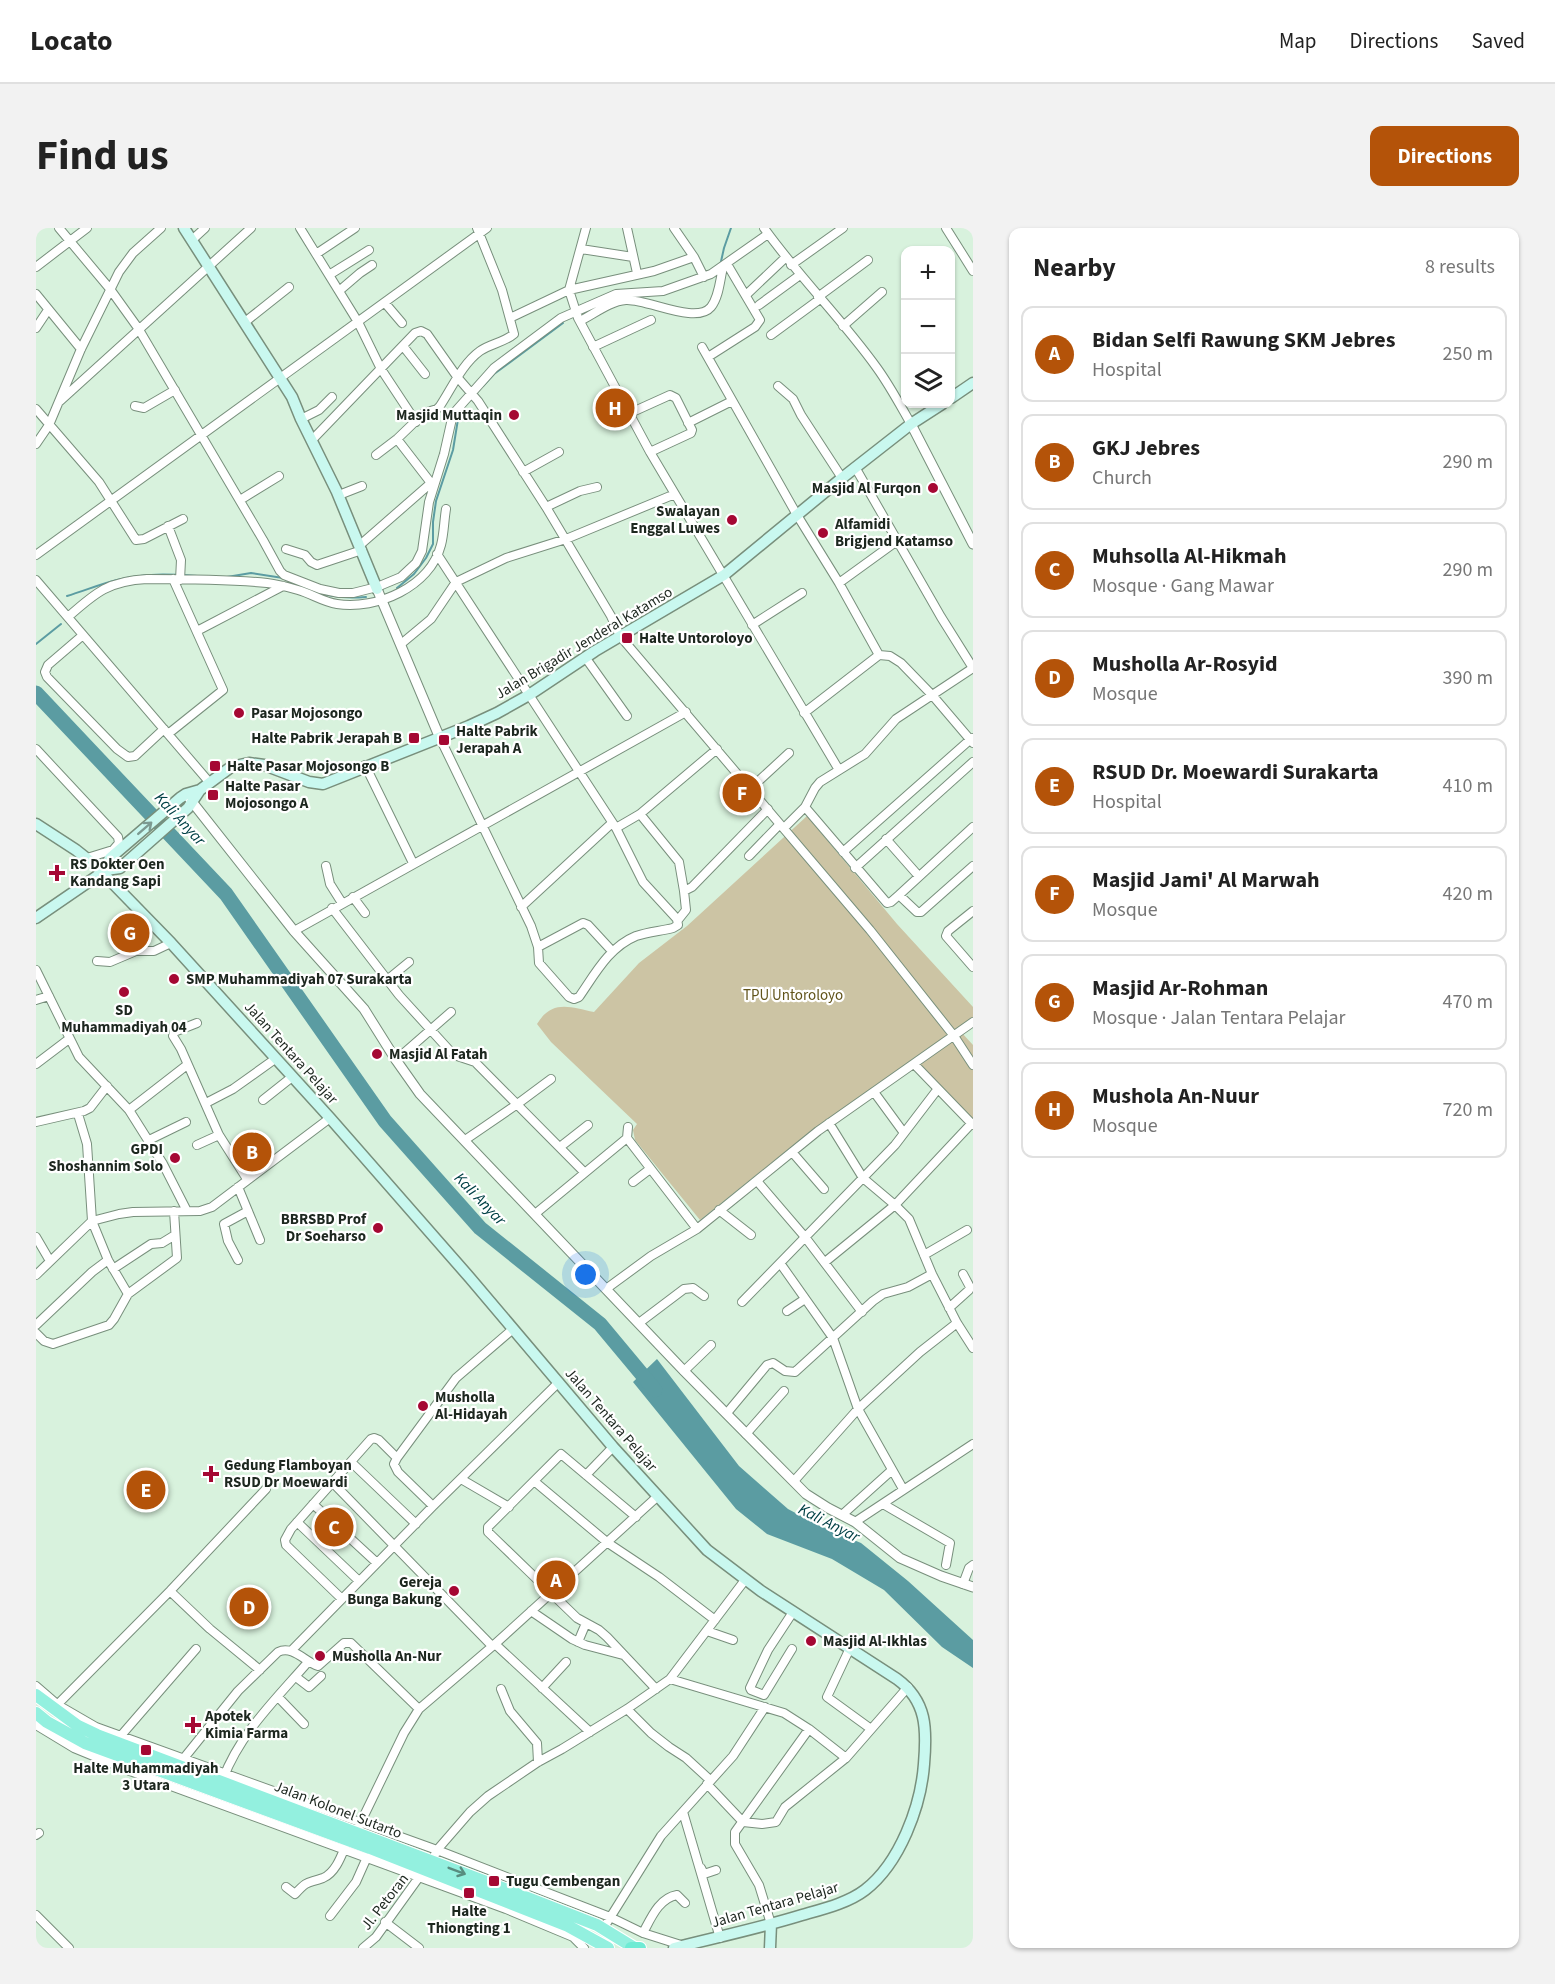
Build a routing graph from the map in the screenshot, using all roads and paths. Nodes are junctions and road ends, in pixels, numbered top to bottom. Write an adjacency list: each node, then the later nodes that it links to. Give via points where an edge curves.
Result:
1 (59, 228): 18 (street)
2 (87, 228): 18 (street)
3 (161, 228): 37 (street, via 133,253)
4 (184, 228): 17 (main road)
5 (205, 228): 17 (street)
6 (251, 228): 26 (street)
7 (300, 228): 21 (street)
8 (355, 228): 21 (street)
9 (487, 228): 15 (street)
10 (586, 228): 20 (street)
11 (627, 228): 22 (street)
12 (674, 228): 23 (street)
13 (843, 228): 27 (street)
14 (946, 228): 31 (street)
15 (478, 230): 44 (street); 48 (street)
16 (766, 231): 24 (street); 29 (street)
17 (192, 240): 26 (main road)
18 (69, 241): 30 (street); 37 (street)
19 (369, 249): 33 (street)
20 (581, 249): 22 (street); 38 (street)
21 (316, 254): 33 (street)
22 (633, 257): 32 (street)
23 (694, 257): 32 (street); 35 (street)
24 (785, 258): 27 (street); 42 (street)
25 (868, 260): 43 (street)
26 (209, 264): 51 (main road); 56 (street)
27 (791, 265): 34 (street)
28 (372, 266): 39 (street)
29 (724, 266): 35 (street); 42 (street); 50 (street, via 714,302 702,313 687,314 627,300)
30 (36, 267)
31 (973, 271)
32 (637, 273): 38 (street)
33 (329, 275): 39 (street)
34 (800, 275): 43 (street); 45 (street)
35 (708, 276): 47 (street, via 663,291 620,293)
36 (289, 287): 51 (street)
37 (110, 289): 56 (street); 61 (street)
38 (569, 290): 47 (street); 48 (street)
39 (339, 291): 52 (street)
40 (882, 292): 54 (street)
41 (36, 294): 46 (street)
42 (746, 295): 62 (street, via 760,318 758,325)
43 (819, 298): 54 (street); 57 (street)
44 (385, 303): 52 (street); 53 (street)
45 (759, 305)
46 (48, 310): 55 (street); 61 (street)
47 (575, 311): 50 (street); 72 (street, via 502,361)
48 (510, 318): 66 (street, via 512,336 481,350)
49 (651, 320): 59 (street)
50 (580, 321): 59 (street)
51 (245, 322): 65 (main road)
52 (358, 322): 63 (street); 65 (street)
53 (402, 323)
54 (843, 326): 82 (street, via 878,369)
55 (36, 328)
56 (138, 328): 69 (street); 73 (street)
57 (771, 335)
58 (403, 346): 63 (street); 64 (street); 66 (street, via 415,333 423,332)
59 (592, 347): 78 (street)
60 (702, 347): 62 (street)
61 (81, 349): 73 (street)
62 (708, 357): 74 (street)
63 (381, 369): 80 (street); 86 (street)
64 (425, 374)
65 (280, 377): 79 (main road); 84 (street)
66 (458, 378): 72 (street); 80 (street, via 440,406 424,413)
67 (973, 383): 70 (main road)
68 (778, 386): 94 (street, via 793,399)
69 (175, 390): 75 (street, via 144,408); 84 (street)
70 (955, 395)
71 (332, 397): 79 (street, via 319,410)
72 (474, 397): 92 (street); 95 (street, via 453,414)
73 (60, 400): 83 (street)
74 (732, 401): 81 (street); 104 (street)
75 (135, 406)
76 (936, 408): 82 (main road, Jalan Brigadir Jenderal Katamso)
77 (36, 409): 83 (street)
78 (628, 414): 81 (street, via 673,395); 89 (street)
79 (301, 419): 86 (main road)
80 (416, 422): 85 (street)
81 (688, 423): 89 (street, via 692,430 689,435)
82 (911, 424): 91 (main road, Jalan Brigadir Jenderal Katamso); 109 (street)
83 (49, 425): 87 (street); 100 (street)
84 (202, 435): 100 (street); 101 (street)
85 (397, 439): 90 (street); 95 (street)
86 (312, 440): 99 (main road)
87 (36, 444)
88 (559, 452): 92 (street)
89 (650, 452): 98 (street)
90 (376, 455)
91 (855, 467): 94 (main road, Jalan Brigadir Jenderal Katamso); 108 (street)
92 (523, 472): 102 (street)
93 (279, 476): 101 (street)
94 (842, 478): 104 (main road, Jalan Brigadir Jenderal Katamso)
95 (432, 484): 110 (street); 120 (street, via 419,559)
96 (362, 486): 99 (street)
97 (597, 487): 102 (street)
98 (675, 494): 107 (street); 114 (street)
99 (339, 495): 110 (main road)
100 (111, 500): 106 (street, via 136,540); 113 (street)
101 (240, 500): 118 (street)
102 (546, 507): 107 (street)
103 (446, 509): 112 (street)
104 (796, 515): 114 (main road, Jalan Brigadir Jenderal Katamso); 119 (street)
105 (183, 519): 106 (street)
106 (168, 526): 115 (street, via 179,552)
107 (566, 539): 117 (street, via 506,558); 126 (street)
108 (897, 541): 119 (street); 130 (street)
109 (973, 544)
110 (361, 548): 111 (street, via 317,565 305,555); 120 (main road)
111 (286, 549)
112 (437, 554): 117 (street); 120 (street, via 417,581 397,594)
113 (36, 555)
114 (724, 575): 123 (street); 126 (main road, Jalan Brigadir Jenderal Katamso)
115 (179, 577): 118 (street); 122 (street, via 133,580 106,587); 124 (street)
116 (36, 580): 122 (street)
117 (456, 582): 127 (street, via 432,619); 131 (street)
118 (287, 583): 120 (street, via 339,593); 120 (street, via 336,604 349,605); 124 (street)
119 (839, 583): 128 (street)
120 (379, 592): 127 (street)
121 (802, 593): 123 (street)
122 (68, 617): 125 (street)
123 (752, 625): 134 (street)
124 (197, 631): 136 (street, via 223,690)
125 (83, 635): 136 (street); 136 (street, via 48,665 47,677 128,757 135,756)
126 (620, 636): 129 (main road, Jalan Brigadir Jenderal Katamso); 133 (street)
127 (401, 644): 137 (street)
128 (878, 653): 132 (street, via 896,658); 134 (street)
129 (585, 657): 131 (main road, Jalan Brigadir Jenderal Katamso); 135 (street)
130 (973, 668): 132 (street)
131 (529, 695): 137 (main road, Jalan Brigadir Jenderal Katamso, via 497,714); 145 (street)
132 (933, 696): 138 (street); 144 (street, via 896,719 873,747)
133 (686, 712): 140 (street); 145 (street)
134 (804, 713): 144 (street)
135 (627, 716)
136 (166, 732): 146 (street)
137 (439, 736): 143 (main road, Jalan Brigadir Jenderal Katamso); 153 (street)
138 (972, 740): 158 (street)
139 (36, 749): 160 (street, via 118,837 119,843 113,850)
140 (717, 749): 147 (street); 151 (street)
141 (789, 753): 147 (street)
142 (973, 762): 157 (street)
143 (365, 765): 146 (main road, Jalan Brigadir Jenderal Katamso, via 323,784 264,765 238,764); 161 (street)
144 (839, 770): 149 (street, via 814,788)
145 (578, 772): 153 (street); 154 (street)
146 (205, 787): 148 (main road, Jalan Brigadir Jenderal Katamso)
147 (751, 788): 150 (street)
148 (187, 801): 165 (main road, one-way to 148, via 110,858); 165 (main road, via 120,868); 177 (street)
149 (805, 807): 155 (street); 158 (street)
150 (768, 810): 155 (street); 167 (street)
151 (640, 814): 154 (street); 167 (street, via 679,862)
152 (36, 824): 160 (main road, Jalan Tentara Pelajar)
153 (483, 825): 161 (street); 171 (street)
154 (614, 825): 171 (street); 176 (street, via 643,882)
155 (782, 826): 159 (street); 192 (street)
156 (973, 827): 168 (street)
157 (886, 839): 164 (street); 166 (street)
158 (843, 852): 164 (street)
159 (749, 856)
160 (87, 858): 165 (main road, Jalan Tentara Pelajar)
161 (413, 863): 169 (street)
162 (326, 866): 170 (street, via 330,884)
163 (973, 866): 168 (street, via 921,912)
164 (855, 868): 168 (street, via 887,903)
165 (105, 871): 175 (main road); 178 (main road, Jalan Tentara Pelajar)
166 (916, 873)
167 (684, 891): 176 (street, via 686,910)
168 (899, 895)
169 (353, 897): 170 (street); 174 (street)
170 (342, 903): 172 (street)
171 (521, 907): 179 (street)
172 (332, 908): 177 (street); 185 (street)
173 (973, 912): 183 (street, via 946,933)
174 (365, 913)
175 (36, 918)
176 (678, 920): 180 (street, via 675,928 637,936)
177 (294, 931): 195 (street, via 364,1010)
178 (171, 943): 181 (street, via 110,962); 194 (main road, Jalan Tentara Pelajar)
179 (537, 947): 180 (street, via 583,923); 180 (street, via 539,963 574,999)
180 (612, 951)
181 (97, 961)
182 (409, 962): 185 (street)
183 (973, 968)
184 (36, 970): 186 (street)
185 (387, 980): 191 (street)
186 (49, 996): 187 (street); 193 (street)
187 (36, 1000)
188 (451, 1012): 191 (street)
189 (973, 1022): 192 (street)
190 (198, 1023): 198 (street, via 172,1034)
191 (430, 1030): 195 (street); 207 (street, via 456,1056 475,1062)
192 (954, 1036): 197 (street); 199 (street)
193 (69, 1039): 196 (street); 202 (street, via 79,1057)
194 (275, 1059): 200 (main road, Jalan Tentara Pelajar); 206 (street)
195 (396, 1060): 221 (street, via 420,1094)
196 (36, 1064)
197 (914, 1064): 203 (street); 204 (street)
198 (187, 1065): 206 (street); 208 (street)
199 (973, 1065)
200 (292, 1077): 205 (street); 210 (main road, Jalan Tentara Pelajar)
201 (551, 1079): 207 (street)
202 (107, 1086): 208 (street); 209 (street, via 90,1108)
203 (937, 1089): 215 (street); 217 (street)
204 (874, 1092): 213 (street); 217 (street)
205 (263, 1100)
206 (206, 1103): 218 (street)
207 (516, 1105): 221 (street); 223 (street)
208 (129, 1110): 220 (street)
209 (78, 1114): 211 (street); 239 (street, via 87,1144)
210 (330, 1118): 228 (street); 268 (main road, Jalan Tentara Pelajar)
211 (36, 1122)
212 (186, 1122): 220 (street)
213 (829, 1123): 224 (street); 227 (street)
214 (588, 1125): 223 (street)
215 (972, 1125): 233 (street)
216 (628, 1127): 219 (street)
217 (904, 1133): 227 (street)
218 (219, 1135): 222 (street); 228 (street)
219 (627, 1137): 225 (street); 226 (street)
220 (149, 1140): 236 (street)
221 (465, 1140): 238 (street)
222 (197, 1145)
223 (560, 1147): 226 (street)
224 (792, 1152): 229 (street); 232 (street)
225 (650, 1169): 230 (street); 240 (street)
226 (584, 1172): 238 (street)
227 (863, 1178): 233 (street); 245 (street)
228 (247, 1179): 231 (street)
229 (757, 1181): 234 (street); 245 (street)
230 (633, 1182)
231 (238, 1187): 236 (street, via 212,1207); 237 (street)
232 (824, 1189)
233 (895, 1205): 247 (street, via 912,1225); 251 (street)
234 (719, 1210): 240 (street); 243 (street)
235 (174, 1211): 236 (street); 239 (street, via 119,1214); 242 (street)
236 (187, 1211)
237 (248, 1211): 246 (street); 249 (street, via 224,1224)
238 (534, 1214): 257 (street)
239 (92, 1221): 248 (street); 250 (street)
240 (697, 1229): 257 (street)
241 (968, 1230): 247 (street)
242 (175, 1235): 253 (street, via 151,1244); 258 (street, via 177,1258)
243 (751, 1235)
244 (36, 1237): 250 (street)
245 (805, 1237): 251 (street); 252 (street)
246 (260, 1240)
247 (924, 1255): 254 (street)
248 (108, 1260): 253 (street); 267 (street)
249 (238, 1260)
250 (50, 1261): 256 (street)
251 (825, 1262): 264 (street)
252 (780, 1263): 260 (street); 261 (street)
253 (113, 1269): 258 (street)
254 (932, 1274): 262 (street); 264 (street, via 883,1294)
255 (963, 1274): 262 (street, via 969,1290)
256 (36, 1275)
257 (606, 1289): 265 (street)
258 (128, 1294): 269 (street, via 114,1320 104,1328 53,1344)
259 (704, 1296): 265 (street, via 693,1288 684,1289)
260 (805, 1299): 263 (street); 270 (street)
261 (742, 1302)
262 (950, 1308): 266 (street)
263 (787, 1311)
264 (862, 1312): 270 (street)
265 (639, 1323): 273 (street)
266 (957, 1323): 272 (street); 276 (street)
267 (36, 1325)
268 (513, 1329): 274 (main road, Jalan Tentara Pelajar); 281 (street, via 456,1378)
269 (36, 1333)
270 (833, 1338): 276 (street); 277 (street, via 795,1372 773,1363 767,1365)
271 (711, 1345): 273 (street)
272 (973, 1348)
273 (684, 1371): 277 (street)
274 (559, 1382): 280 (main road, Jalan Tentara Pelajar); 285 (street)
275 (783, 1391): 278 (street)
276 (858, 1409): 283 (street); 287 (street)
277 (727, 1413): 278 (street)
278 (746, 1434): 287 (street)
279 (973, 1444): 290 (street)
280 (614, 1447): 284 (street); 291 (main road, Jalan Tentara Pelajar)
281 (397, 1458): 282 (street, via 374,1438); 294 (street, via 394,1464 398,1472)
282 (351, 1462): 288 (street); 300 (street)
283 (892, 1470): 290 (street); 296 (street)
284 (586, 1474): 286 (street, via 561,1454); 297 (street)
285 (461, 1479): 294 (street); 295 (street)
286 (534, 1481): 295 (street); 301 (street)
287 (794, 1481): 296 (street, via 818,1502)
288 (333, 1483): 292 (street); 302 (street)
289 (266, 1489): 310 (street)
290 (903, 1489): 293 (street)
291 (658, 1496): 297 (street); 306 (main road, Jalan Tentara Pelajar, via 707,1550)
292 (314, 1504): 298 (street); 303 (street)
293 (883, 1504): 299 (street); 304 (street, via 950,1543)
294 (433, 1506): 300 (street)
295 (509, 1507): 311 (street, via 488,1527 488,1532)
296 (842, 1515): 299 (street)
297 (636, 1516): 301 (street)
298 (297, 1522): 307 (street); 312 (street, via 287,1535 286,1545)
299 (855, 1522): 308 (street, via 900,1558)
300 (416, 1524): 302 (street)
301 (608, 1543): 311 (street); 315 (street)
302 (395, 1545): 303 (street); 320 (street)
303 (378, 1563): 307 (street)
304 (946, 1565)
305 (973, 1565): 308 (street)
306 (745, 1580): 314 (main road, Jalan Tentara Pelajar); 315 (street, Jl. Petoran)
307 (359, 1581): 312 (street)
308 (963, 1584): 309 (street)
309 (973, 1587)
310 (170, 1591): 328 (street); 339 (street)
311 (552, 1592): 313 (street); 316 (street)
312 (342, 1599): 324 (street)
313 (531, 1611): 319 (street); 320 (street)
314 (793, 1612): 321 (main road, Jalan Tentara Pelajar); 323 (street, via 768,1650 751,1690 764,1695)
315 (715, 1620): 317 (street, Jl. Petoran)
316 (586, 1623): 319 (street); 325 (street, via 599,1630)
317 (707, 1631): 318 (street); 331 (street, Jl. Petoran)
318 (734, 1640)
319 (578, 1642): 325 (street)
320 (494, 1645): 334 (street); 341 (street)
321 (850, 1648): 333 (main road, Jalan Tentara Pelajar); 347 (street, via 827,1697)
322 (196, 1649): 349 (street)
323 (792, 1649)
324 (291, 1651): 326 (street); 328 (street, via 281,1650)
325 (624, 1656): 336 (street)
326 (308, 1662): 330 (street); 341 (street, via 320,1666 344,1643 351,1643)
327 (566, 1662): 334 (street)
328 (260, 1670): 352 (street)
329 (321, 1676): 330 (street, via 309,1687)
330 (296, 1677): 338 (street)
331 (670, 1679): 336 (street, Jl. Petoran); 340 (street)
332 (36, 1686): 339 (street)
333 (908, 1687): 347 (street); 369 (main road, Jalan Tentara Pelajar, via 923,1712 925,1750 918,1802 898,1848 865,1890 823,1910)
334 (542, 1688): 348 (street)
335 (501, 1689): 351 (street, via 510,1711 537,1743)
336 (656, 1689): 342 (street, Jl. Petoran)
337 (36, 1695): 339 (main road, Jalan Kolonel Sutarto)
338 (278, 1697): 344 (street); 353 (street, via 238,1749)
339 (56, 1707): 349 (main road, Jalan Kolonel Sutarto, via 78,1726)
340 (765, 1707): 346 (street, via 784,1713); 354 (street, via 741,1746)
341 (419, 1709): 357 (street)
342 (627, 1710): 348 (street, Jl. Petoran); 354 (street)
343 (36, 1713): 345 (main road, Jalan Kolonel Sutarto)
344 (304, 1724)
345 (40, 1728): 357 (main road, Jalan Kolonel Sutarto)
346 (809, 1729): 350 (street); 356 (street)
347 (871, 1730): 350 (street)
348 (590, 1732): 351 (street, Jl. Petoran)
349 (118, 1740): 352 (main road, Jalan Kolonel Sutarto)
350 (846, 1758): 356 (street, via 785,1807 777,1822)
351 (538, 1762): 360 (street, Jl. Petoran, via 478,1805)
352 (180, 1763): 353 (main road, Jalan Kolonel Sutarto)
353 (224, 1779): 357 (main road, Jalan Kolonel Sutarto)
354 (709, 1782): 355 (street); 356 (street)
355 (683, 1812): 359 (street); 366 (street, via 661,1836)
356 (742, 1822): 369 (street, via 735,1832 735,1844 759,1886)
357 (352, 1836): 358 (main road, Jalan Kolonel Sutarto); 360 (main road, Jalan Kolonel Sutarto); 362 (street, via 327,1876 306,1882 295,1894)
358 (368, 1853): 360 (main road, Jalan Kolonel Sutarto); 365 (street, via 356,1882)
359 (698, 1862): 361 (street, via 704,1874); 372 (street)
360 (428, 1865): 366 (street); 367 (main road, Jalan Kolonel Sutarto); 368 (street, Jl. Petoran); 370 (main road, Jalan Kolonel Sutarto, one-way to 370)
361 (716, 1870)
362 (286, 1887)
363 (685, 1903): 371 (street, via 677,1895 661,1902)
364 (36, 1915): 374 (street)
365 (330, 1916)
366 (610, 1917): 370 (street); 371 (street)
367 (538, 1918): 377 (street, via 573,1936); 378 (main road, Jalan Kolonel Sutarto, via 576,1929)
368 (385, 1922): 375 (street, Jl. Petoran); 376 (street)
369 (771, 1924): 372 (main road, Jalan Tentara Pelajar); 381 (main road)
370 (603, 1929): 379 (main road, Jalan Kolonel Sutarto)
371 (643, 1933): 373 (street)
372 (720, 1938): 373 (main road, Jalan Tentara Pelajar)
373 (678, 1947)
374 (69, 1948)
375 (363, 1948)
376 (420, 1948)
377 (584, 1948)
378 (608, 1948)
379 (632, 1948): 380 (highway)
380 (640, 1948)
381 (770, 1948)

